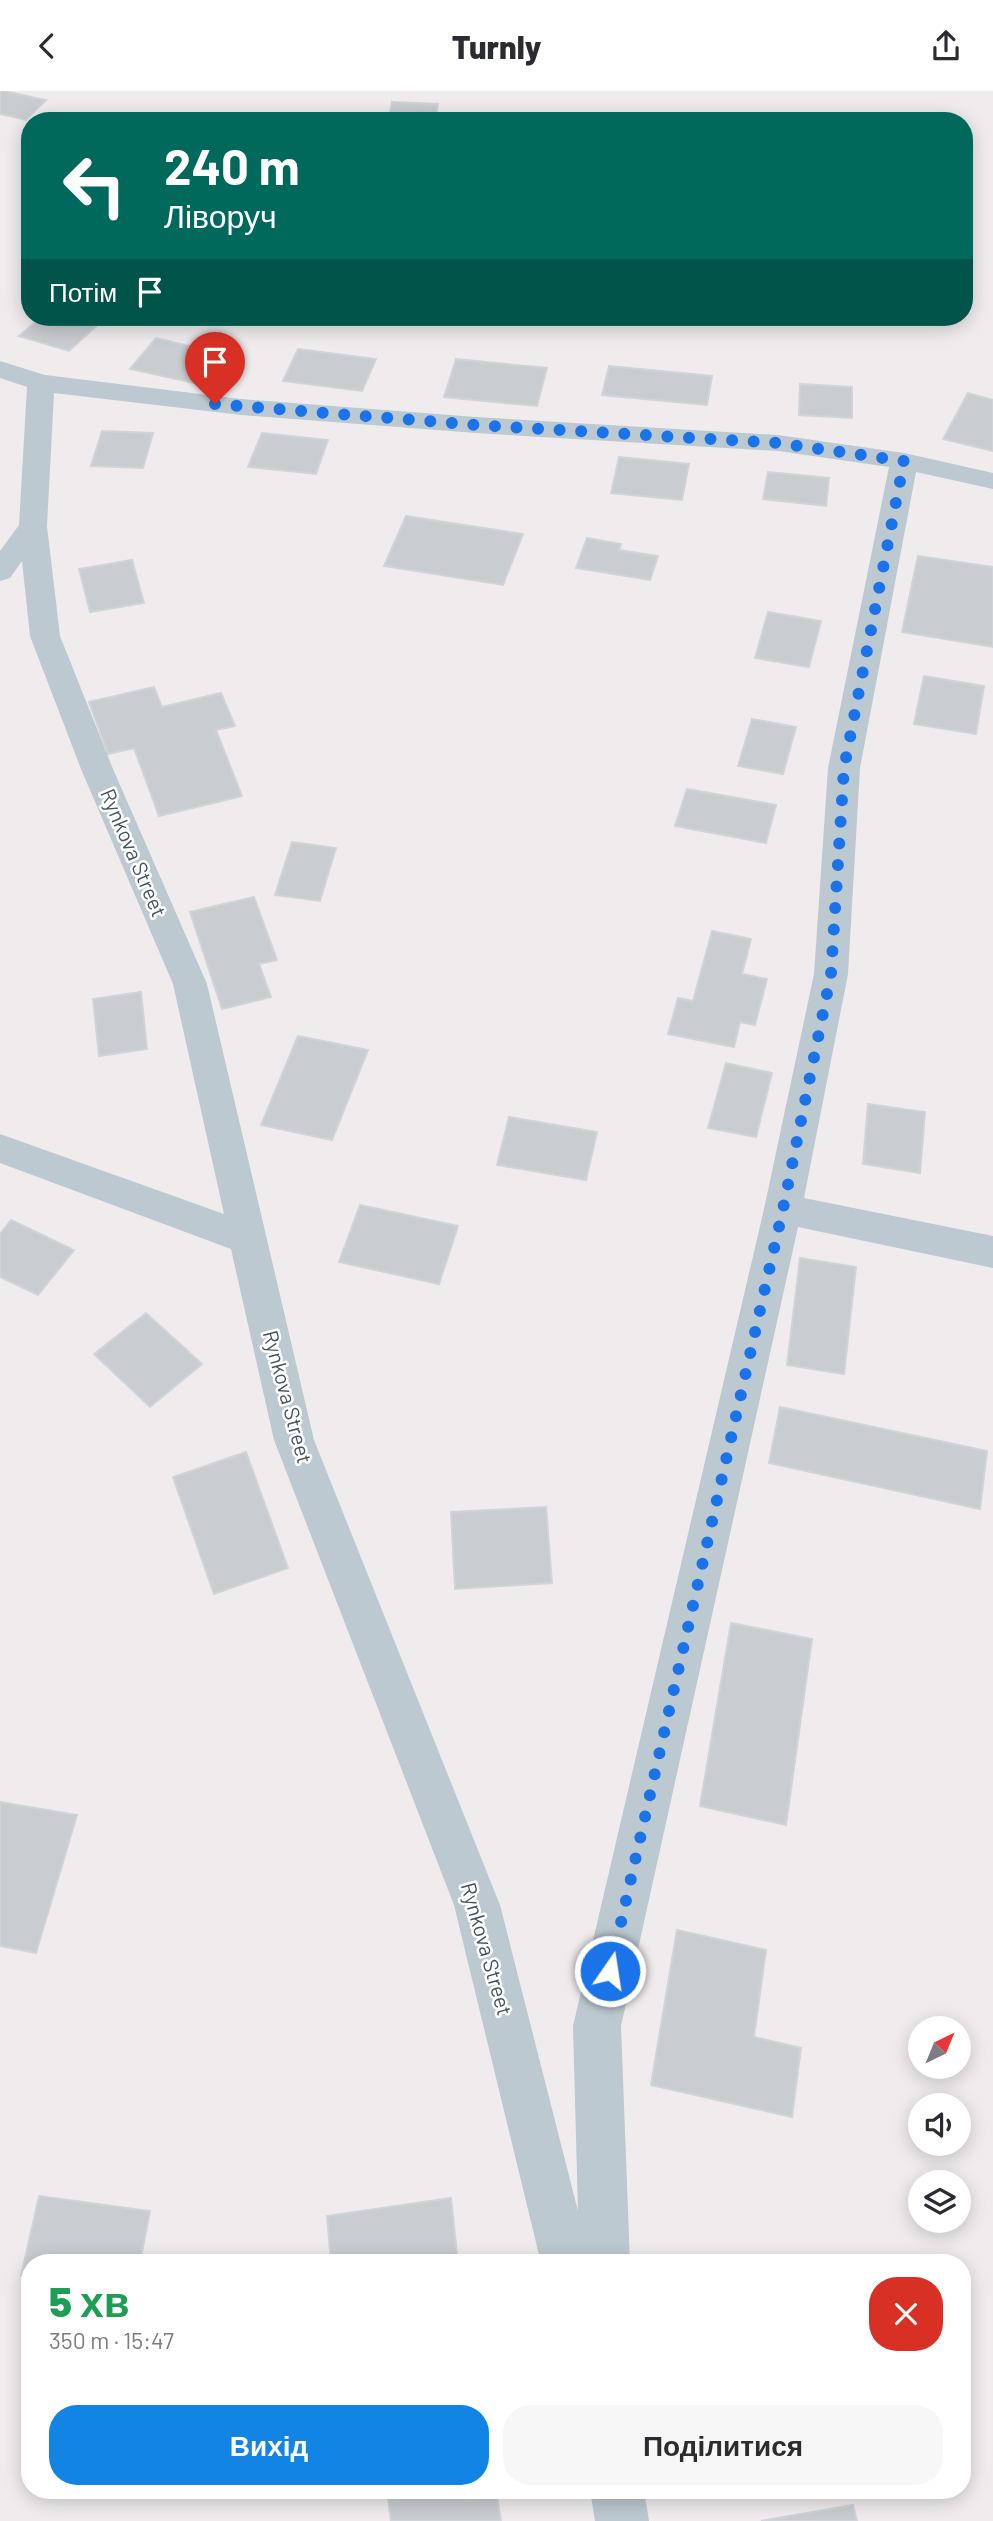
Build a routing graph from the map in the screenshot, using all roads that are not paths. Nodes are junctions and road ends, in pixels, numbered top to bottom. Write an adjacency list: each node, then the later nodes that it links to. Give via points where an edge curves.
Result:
1 (0, 369): 2 (street)
2 (41, 383): 3 (street, via 255,408 778,443); 5 (street, Rynkova Street)
3 (904, 461): 4 (street); 8 (street, via 844,768 831,974)
4 (993, 481)
5 (33, 526): 6 (street); 9 (street, Rynkova Street, via 45,636 190,984)
6 (0, 572)
7 (0, 1148): 9 (street)
8 (783, 1209): 10 (street); 12 (street, via 597,2025)
9 (248, 1239): 11 (street, Rynkova Street, via 294,1440 477,1905)
10 (993, 1252)
11 (564, 2254)
12 (605, 2254)
13 (618, 2499): 14 (street)
14 (622, 2521)

